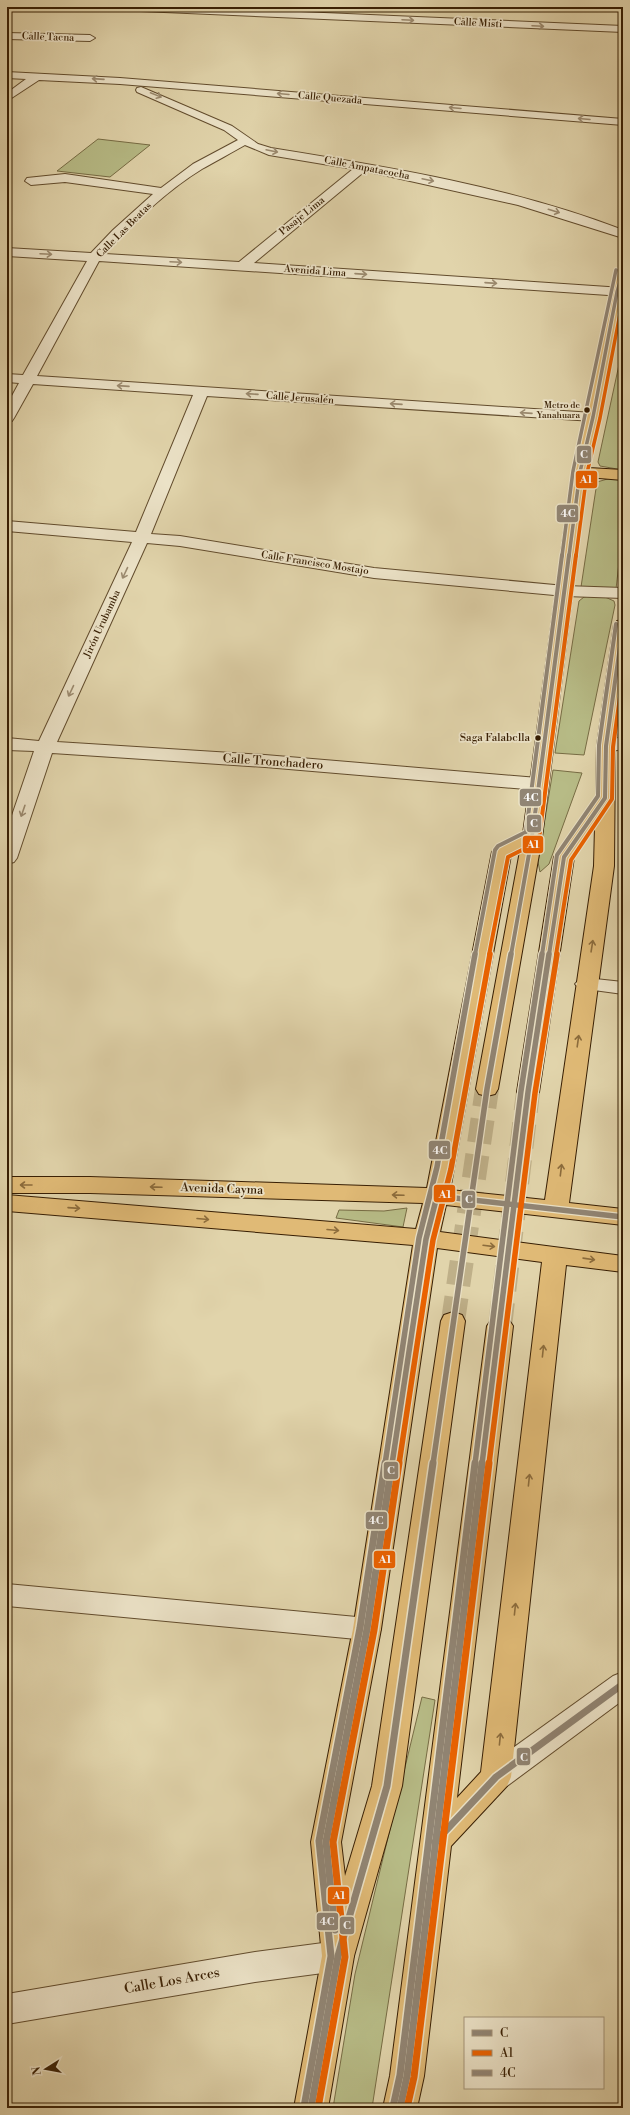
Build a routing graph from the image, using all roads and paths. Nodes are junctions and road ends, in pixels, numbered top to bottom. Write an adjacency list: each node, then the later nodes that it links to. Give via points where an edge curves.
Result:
1 (118, 7): 2 (street, Calle Misti)
2 (134, 7): 3 (street, Calle Misti, one-way to 3)
3 (623, 29)
4 (7, 36): 5 (street, Calle Tacna)
5 (90, 38)
6 (7, 75): 7 (street, Calle Quezada)
7 (36, 76): 8 (street, Calle Quezada, one-way to 7); 9 (street)
8 (120, 81): 10 (street, Calle Quezada, one-way to 8); 11 (street, Calle Ampatacocha, one-way to 11, via 228,128)
9 (7, 98)
10 (623, 122)
11 (245, 141): 12 (street, Calle Ampatacocha, one-way to 12, via 269,151); 14 (street, Calle Las Beatas, via 197,167)
12 (363, 167): 15 (street, Calle Ampatacocha, one-way to 15, via 482,192); 18 (street, Pasaje Lima)
13 (31, 181): 14 (street, via 65,178)
14 (163, 192): 17 (street, Calle Las Beatas, via 117,233)
15 (623, 234)
16 (7, 252): 17 (street, Avenida Lima, one-way to 17)
17 (95, 257): 18 (street, Avenida Lima, one-way to 18); 22 (street, Calle Las Beatas)
18 (242, 266): 20 (street, Avenida Lima, one-way to 20)
19 (623, 272): 20 (main road)
20 (620, 292): 25 (main road)
21 (7, 378): 22 (street, Calle Jerusalén)
22 (28, 379): 23 (street, Calle Jerusalén, one-way to 22); 24 (street, Calle Las Beatas)
23 (202, 391): 25 (street, Calle Jerusalén, one-way to 23); 29 (street, Jirón Urubamba)
24 (7, 418)
25 (593, 418): 26 (main road)
26 (580, 472): 27 (main road); 30 (main road)
27 (623, 475)
28 (7, 526): 29 (street, Calle Francisco Mostajo)
29 (142, 537): 30 (street, Calle Francisco Mostajo, via 188,542 374,573); 35 (street, Jirón Urubamba, one-way to 35)
30 (565, 591): 31 (street, Calle Francisco Mostajo); 36 (main road)
31 (623, 593)
32 (623, 625): 34 (main road)
33 (7, 744): 35 (street, Calle Tronchadero)
34 (615, 745): 37 (main road)
35 (45, 747): 36 (street, Calle Tronchadero, via 265,761); 39 (street, Jirón Urubamba, one-way to 39)
36 (538, 784): 38 (main road)
37 (605, 798): 40 (main road, one-way to 37, via 604,866); 43 (main road, via 564,857)
38 (532, 837): 42 (main road); 45 (main road, via 502,852)
39 (7, 858)
40 (586, 984): 41 (street); 47 (main road, one-way to 40)
41 (623, 988)
42 (487, 1089)
43 (528, 1092)
44 (7, 1185): 45 (main road, Avenida Cayma, one-way to 44, via 90,1185)
45 (437, 1196): 47 (main road, Avenida Cayma); 49 (main road)
46 (7, 1203): 49 (main road, one-way to 49)
47 (556, 1209): 48 (main road, Avenida Cayma)
48 (623, 1217)
49 (426, 1239): 50 (main road, one-way to 50); 55 (main road)
50 (555, 1255): 51 (main road, one-way to 51); 57 (main road, one-way to 50)
51 (623, 1264)
52 (453, 1321): 59 (main road, via 387,1786)
53 (500, 1326): 58 (main road)
54 (7, 1595): 55 (street)
55 (367, 1629): 59 (main road, via 326,1842)
56 (623, 1684): 57 (street)
57 (496, 1777): 58 (main road)
58 (435, 1842): 62 (main road, via 407,2076)
59 (338, 1956): 60 (street, Calle Los Arces, via 255,1967); 61 (main road)
60 (7, 2009)
61 (311, 2108)
62 (400, 2108)

